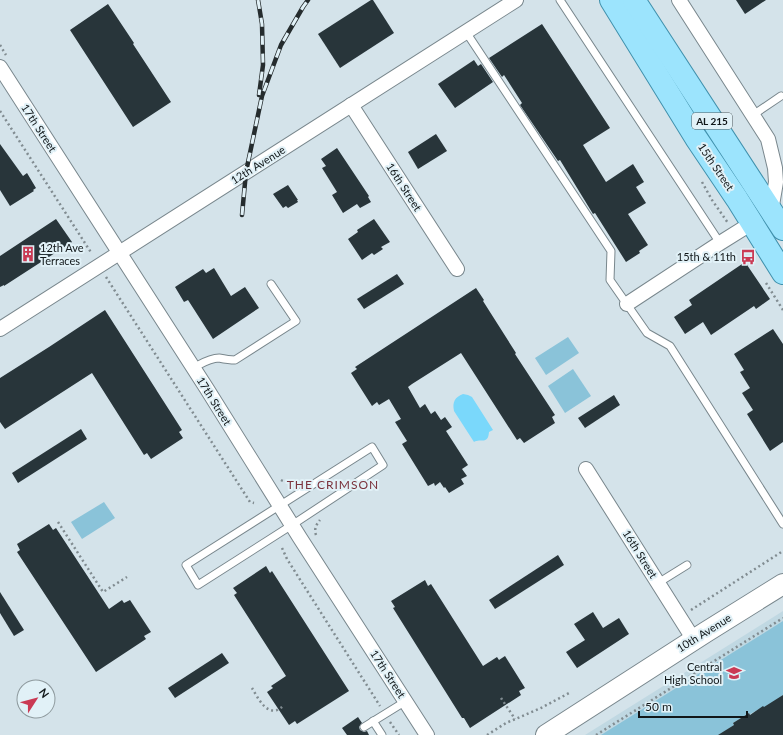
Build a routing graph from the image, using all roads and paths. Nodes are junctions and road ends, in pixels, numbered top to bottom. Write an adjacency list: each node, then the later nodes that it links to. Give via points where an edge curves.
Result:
1 (516, 0): 6 (street, 12th Avenue)
2 (560, 0): 18 (lane)
3 (610, 0): 13 (main road, 15th Street / AL 215)
4 (634, 0): 14 (main road, 15th Street / AL 215)
5 (679, 0): 12 (street)
6 (466, 32): 10 (street, 12th Avenue); 24 (lane, via 611,251 610,280)
7 (0, 45): 8 (path)
8 (4, 63): 19 (street, 17th Street)
9 (781, 96): 12 (lane)
10 (351, 105): 19 (street, 12th Avenue); 21 (street, 16th Street)
11 (0, 110): 20 (path)
12 (753, 116): 14 (street, via 768,140 775,168 776,182)
13 (737, 199): 14 (main road); 15 (main road, 15th Street / AL 215)
14 (771, 211): 16 (main road, 15th Street / AL 215)
15 (752, 223): 17 (main road); 18 (street); 22 (main road, 15th Street / AL 215)
16 (783, 229)
17 (783, 234)
18 (720, 243): 24 (street)
19 (119, 252): 20 (street, 12th Avenue); 26 (street, 17th Street)
20 (99, 266): 25 (street, 12th Avenue); 30 (path, via 250,502)
21 (457, 269)
22 (783, 273)
23 (271, 284): 26 (lane, via 296,321 235,360 217,358)
24 (627, 304): 34 (lane, via 647,333 670,346)
25 (0, 328)
26 (194, 368): 31 (street, 17th Street)
27 (586, 469): 41 (street, 16th Street)
28 (278, 478): 29 (path, via 284,482)
29 (299, 480)
30 (254, 503)
31 (280, 506): 35 (street, 17th Street); 35 (lane, via 372,447 383,465); 35 (lane, via 186,565 198,585)
32 (321, 519): 36 (path, via 315,531)
33 (58, 522): 40 (path, via 103,592)
34 (783, 524)
35 (292, 525): 49 (street, 17th Street)
36 (317, 540)
37 (282, 548): 51 (path)
38 (783, 551): 43 (path)
39 (687, 565): 41 (lane)
40 (127, 577)
41 (658, 583): 43 (street, 16th Street)
42 (783, 584): 45 (main road, 10th Avenue)
43 (680, 617): 45 (street, 16th Street)
44 (783, 618): 60 (path)
45 (694, 640): 59 (main road, 10th Avenue)
46 (252, 688): 50 (path, via 267,709 276,710)
47 (571, 692): 52 (path)
48 (501, 698): 52 (path)
49 (406, 701): 51 (lane); 57 (street, 17th Street)
50 (282, 706)
51 (385, 714): 53 (lane); 56 (path)
52 (515, 719): 58 (path)
53 (373, 721): 54 (lane); 55 (lane)
54 (364, 727)
55 (382, 735)
56 (399, 735)
57 (428, 735)
58 (487, 735)
59 (546, 735)
60 (596, 735)

